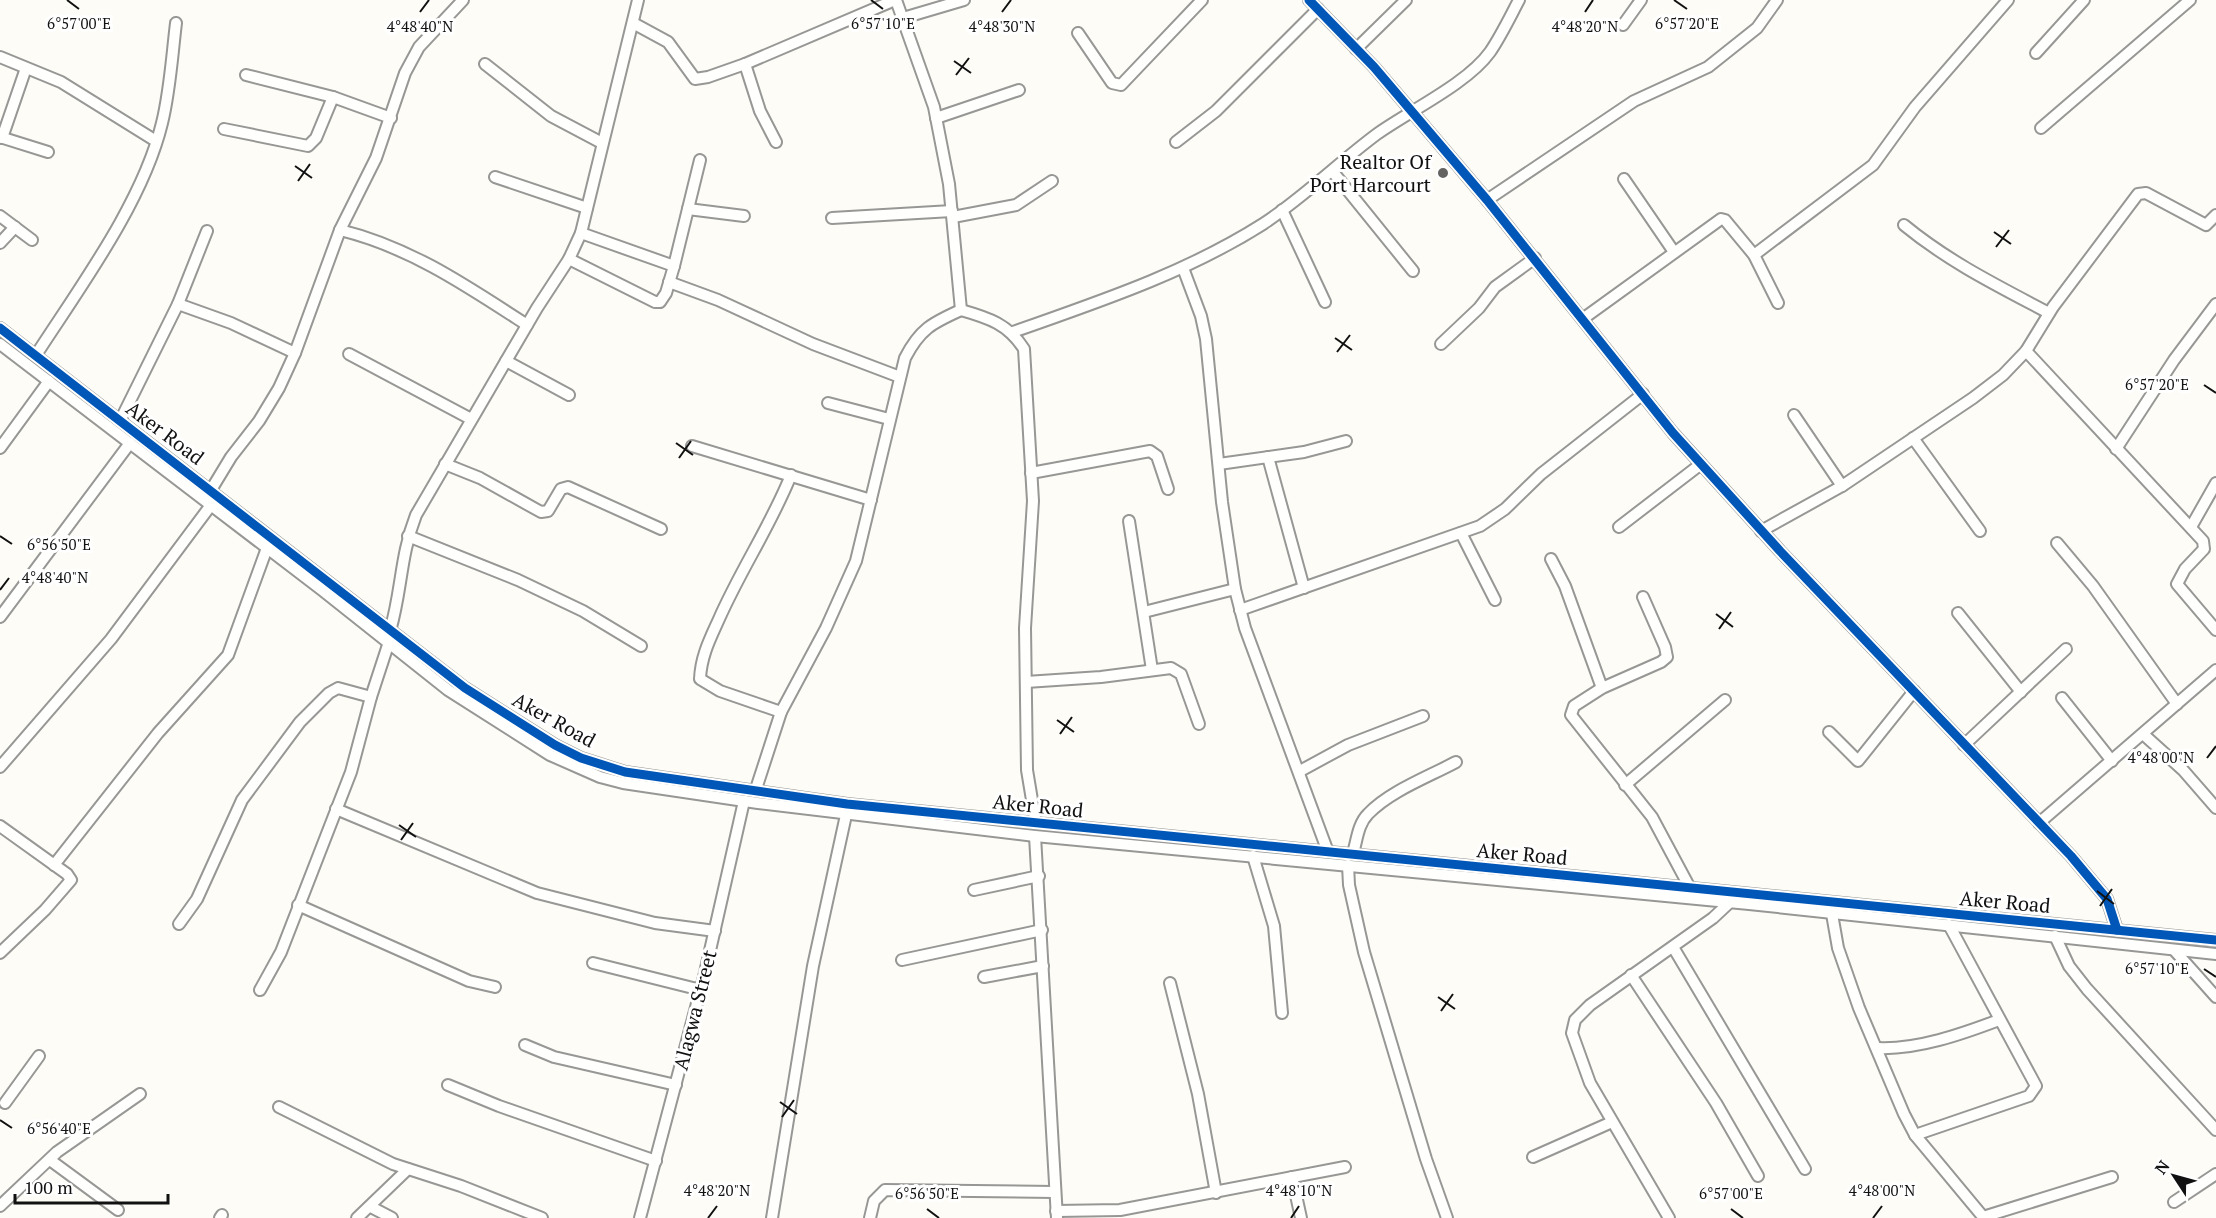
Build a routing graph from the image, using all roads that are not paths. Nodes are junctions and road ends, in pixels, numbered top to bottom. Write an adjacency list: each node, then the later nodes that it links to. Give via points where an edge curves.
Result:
1 (463, 0): 30 (street, via 419,48 405,73)
2 (638, 0): 17 (street)
3 (896, 0): 15 (street); 24 (street)
4 (964, 0): 15 (street)
5 (1202, 0): 19 (street, via 1120,85 1112,83)
6 (1309, 0): 14 (street)
7 (1406, 0): 20 (street)
8 (1519, 0): 29 (street, via 1489,53)
9 (1641, 0): 18 (street)
10 (1777, 0): 45 (street, via 1757,28 1707,68 1634,101)
11 (2008, 0): 64 (street, via 1915,107 1874,165)
12 (2084, 0): 21 (street)
13 (2190, 0): 32 (street)
14 (1318, 9): 20 (street); 37 (street, via 1216,111)
15 (903, 18): 31 (street)
16 (176, 23): 35 (street, via 168,91)
17 (633, 23): 24 (street, via 668,42 695,79); 38 (street)
18 (1623, 25)
19 (1077, 33)
20 (1356, 49): 29 (street)
21 (2036, 53)
22 (0, 57): 25 (street)
23 (485, 64): 38 (street, via 551,116)
24 (745, 64): 36 (street, via 760,111)
25 (26, 68): 34 (street); 35 (street, via 70,87)
26 (246, 75): 28 (street)
27 (1019, 90): 31 (street)
28 (333, 97): 30 (street); 33 (street, via 316,138 308,146)
29 (1413, 113): 41 (street, via 1365,143); 45 (street)
30 (391, 118): 57 (street)
31 (936, 118): 49 (street)
32 (2042, 128)
33 (224, 129)
34 (1, 137): 39 (street)
35 (156, 141): 86 (street, via 122,216)
36 (776, 142)
37 (1176, 142)
38 (602, 143): 46 (street)
39 (48, 152)
40 (699, 160): 47 (street)
41 (1333, 172): 48 (street); 69 (street)
42 (495, 177): 46 (street)
43 (1624, 179): 63 (street)
44 (1052, 181): 49 (street, via 1016,205)
45 (1487, 200): 65 (street)
46 (587, 207): 60 (street)
47 (688, 209): 52 (street); 67 (street)
48 (1282, 210): 68 (street); 71 (street)
49 (952, 214): 53 (street); 75 (street)
50 (2216, 215): 55 (street)
51 (0, 216): 56 (street)
52 (744, 216)
53 (832, 218)
54 (1904, 225): 76 (street, via 1937,252)
55 (2206, 225): 59 (street); 76 (street, via 2146,193 2138,194)
56 (15, 227): 61 (street); 62 (street)
57 (340, 230): 78 (street, via 366,236 447,272); 84 (street)
58 (207, 231): 73 (street)
59 (2216, 232)
60 (581, 233): 66 (street); 67 (street)
61 (33, 240)
62 (0, 243)
63 (1674, 252): 64 (street, via 1724,219); 77 (street)
64 (1754, 255): 72 (street)
65 (1535, 258): 77 (street); 82 (street, via 1495,286 1479,308)
66 (569, 260): 70 (street, via 655,302 660,302); 78 (street)
67 (674, 266): 70 (street)
68 (1183, 268): 80 (street); 106 (street, via 1206,339)
69 (1413, 271)
70 (669, 282): 88 (street)
71 (1325, 302)
72 (1778, 303)
73 (178, 304): 84 (street); 96 (street)
74 (2216, 304): 102 (street)
75 (961, 310): 80 (street); 88 (street, via 917,335)
76 (2049, 313): 83 (street)
77 (1584, 318): 90 (street)
78 (527, 325): 87 (street)
79 (0, 328): 86 (street, Aker Road)
80 (1013, 332): 108 (street, via 1024,349)
81 (0, 344): 89 (street, Aker Road)
82 (1441, 344)
83 (2026, 351): 97 (street, via 1973,398); 102 (street)
84 (296, 353): 113 (street, via 259,421)
85 (349, 354): 94 (street)
86 (36, 355): 96 (street, Aker Road)
87 (506, 361): 91 (street); 94 (street)
88 (900, 377): 95 (street)
89 (49, 381): 99 (street, Aker Road); 101 (street)
90 (1643, 393): 107 (street); 122 (street, via 1541,474 1505,509)
91 (569, 395)
92 (828, 403): 95 (street)
93 (1794, 415): 111 (street)
94 (471, 419): 105 (street)
95 (889, 419): 114 (street)
96 (120, 421): 104 (street, Aker Road)
97 (1913, 438): 111 (street); 121 (street)
98 (1346, 441): 103 (street)
99 (130, 443): 104 (street, Aker Road); 134 (street)
100 (692, 446): 109 (street)
101 (0, 448)
102 (2116, 449): 118 (street)
103 (1268, 457): 106 (street); 127 (street)
104 (166, 463): 113 (street, Aker Road); 115 (street, Aker Road)
105 (445, 464): 119 (street, via 480,478 541,512 548,511 561,489 568,487); 123 (street)
106 (1219, 464): 128 (street)
107 (1701, 464): 117 (street); 120 (street)
108 (1031, 472): 112 (street, via 1150,452 1157,456); 142 (street)
109 (791, 475): 114 (street); 150 (street, via 701,659 700,679 720,691)
110 (2216, 483): 118 (street)
111 (1842, 486): 120 (street)
112 (1168, 489)
113 (211, 490): 136 (street, Aker Road)
114 (872, 500): 150 (street, via 856,561)
115 (211, 505): 125 (street, Aker Road); 158 (street, via 111,639)
116 (1129, 521): 132 (street)
117 (1619, 527)
118 (2191, 527): 135 (street, via 2203,541 2204,549 2185,569 2177,585)
119 (661, 529)
120 (1761, 531): 144 (street)
121 (1980, 531)
122 (1461, 533): 127 (street); 130 (street)
123 (408, 536): 136 (street); 138 (street, via 529,585)
124 (2057, 543): 149 (street, via 2093,586)
125 (267, 548): 137 (street, Aker Road); 174 (street, via 228,655 158,733)
126 (1551, 559): 143 (street, via 1565,586)
127 (1304, 588): 131 (street)
128 (1235, 589): 131 (street); 132 (street)
129 (1643, 597): 143 (street, via 1667,657)
130 (1495, 600)
131 (1240, 610): 159 (street)
132 (1144, 612): 140 (street)
133 (1958, 613): 145 (street)
134 (0, 617)
135 (2216, 630)
136 (390, 631): 161 (street, Aker Road, via 465,688 555,746 581,758 625,772)
137 (388, 645): 146 (street); 162 (street, Aker Road, via 508,730 576,768 623,783)
138 (641, 646)
139 (2066, 650): 145 (street)
140 (1152, 670): 142 (street); 152 (street, via 1178,671)
141 (2216, 670): 149 (street)
142 (1026, 681): 167 (street, via 1027,770)
143 (1602, 688): 160 (street, via 1574,706 1571,715)
144 (1914, 691): 153 (street, via 1858,761); 155 (street)
145 (2021, 692): 155 (street)
146 (371, 697): 164 (street, via 351,772); 184 (street, via 338,688 300,722 242,800 196,899)
147 (2061, 698): 156 (street)
148 (1725, 700): 160 (street)
149 (2177, 704): 154 (street)
150 (781, 712): 161 (street)
151 (1423, 716): 159 (street, via 1348,745)
152 (1198, 724)
153 (1829, 732)
154 (2143, 734): 156 (street); 163 (street, via 2183,770)
155 (1964, 745): 166 (street)
156 (2112, 761): 166 (street)
157 (1456, 762): 171 (street, via 1388,798 1367,815)
158 (0, 767)
159 (1300, 771): 170 (street)
160 (1625, 785): 178 (street, via 1652,817)
161 (754, 792): 167 (street, Aker Road)
162 (744, 801): 165 (street, Aker Road); 188 (street, Alagwa Street)
163 (2216, 808)
164 (336, 809): 181 (street); 188 (street, via 537,893 644,921)
165 (846, 814): 169 (street, Aker Road); 239 (street, via 811,976)
166 (2039, 823): 187 (street, via 2107,899)
167 (1036, 824): 170 (street, Aker Road)
168 (0, 826): 174 (street)
169 (1035, 836): 172 (street, Aker Road); 177 (street)
170 (1328, 852): 171 (street, Aker Road)
171 (1353, 853): 173 (street, Aker Road)
172 (1253, 856): 175 (street, Aker Road); 205 (street, via 1274,926)
173 (1415, 861): 176 (street); 178 (street, Aker Road)
174 (54, 865): 193 (street, via 67,874 69,885)
175 (1348, 865): 176 (street, Aker Road); 242 (street, via 1364,952 1425,1159)
176 (1415, 873): 180 (street, Aker Road)
177 (1039, 876): 179 (street); 186 (street)
178 (1690, 888): 183 (street, Aker Road)
179 (974, 890)
180 (1729, 903): 182 (street, Aker Road); 191 (street)
181 (298, 905): 201 (street, via 451,974); 202 (street, via 281,952)
182 (1832, 914): 183 (street, Aker Road); 208 (street, via 1838,948)
183 (1889, 914): 185 (street, Aker Road); 187 (street, Aker Road)
184 (179, 924)
185 (1949, 925): 189 (street, Aker Road); 206 (street)
186 (1042, 930): 195 (street); 197 (street)
187 (2117, 930): 190 (street, Aker Road)
188 (715, 931): 203 (street, Alagwa Street)
189 (2055, 936): 192 (street, Aker Road); 216 (street, via 2069,966 2087,988)
190 (2216, 940)
191 (1673, 947): 198 (street); 223 (street)
192 (2175, 951): 194 (street, Aker Road); 204 (street)
193 (0, 953)
194 (2216, 954)
195 (902, 960)
196 (593, 963): 203 (street)
197 (1043, 966): 199 (street); 228 (street)
198 (1631, 975): 215 (street, via 1590,1005 1575,1020 1572,1033 1590,1083); 225 (street, via 1716,1102)
199 (984, 977)
200 (1170, 983): 229 (street, via 1198,1094)
201 (495, 987)
202 (260, 990)
203 (701, 990): 210 (street, Alagwa Street)
204 (2216, 997)
205 (1282, 1013)
206 (1999, 1020): 208 (street, via 1892,1049); 217 (street, via 2036,1086 2033,1093)
207 (525, 1045): 210 (street, via 554,1057)
208 (1877, 1048): 217 (street)
209 (39, 1056): 213 (street)
210 (676, 1084): 220 (street, Alagwa Street)
211 (448, 1085): 220 (street)
212 (140, 1094): 219 (street)
213 (2, 1104)
214 (279, 1107): 222 (street)
215 (1612, 1122): 218 (street); 243 (street)
216 (2216, 1130)
217 (1916, 1135): 244 (street)
218 (1533, 1157)
219 (50, 1160): 231 (street); 233 (street)
220 (656, 1161): 238 (street, Alagwa Street)
221 (1345, 1167): 226 (street)
222 (408, 1169): 232 (street); 237 (street)
223 (1806, 1169)
224 (2216, 1174): 230 (street)
225 (1758, 1176)
226 (1292, 1177): 229 (street); 241 (street)
227 (2112, 1178): 244 (street)
228 (1055, 1192): 234 (street); 240 (street, via 885,1190 874,1201)
229 (1216, 1192): 234 (street, via 1120,1210)
230 (2174, 1202)
231 (0, 1206)
232 (371, 1207): 235 (street); 236 (street)
233 (118, 1210)
234 (1057, 1215)
235 (357, 1218)
236 (392, 1218)
237 (542, 1218)
238 (640, 1218)
239 (772, 1218)
240 (870, 1218)
241 (1301, 1218)
242 (1447, 1218)
243 (1669, 1218)
244 (1984, 1218)

